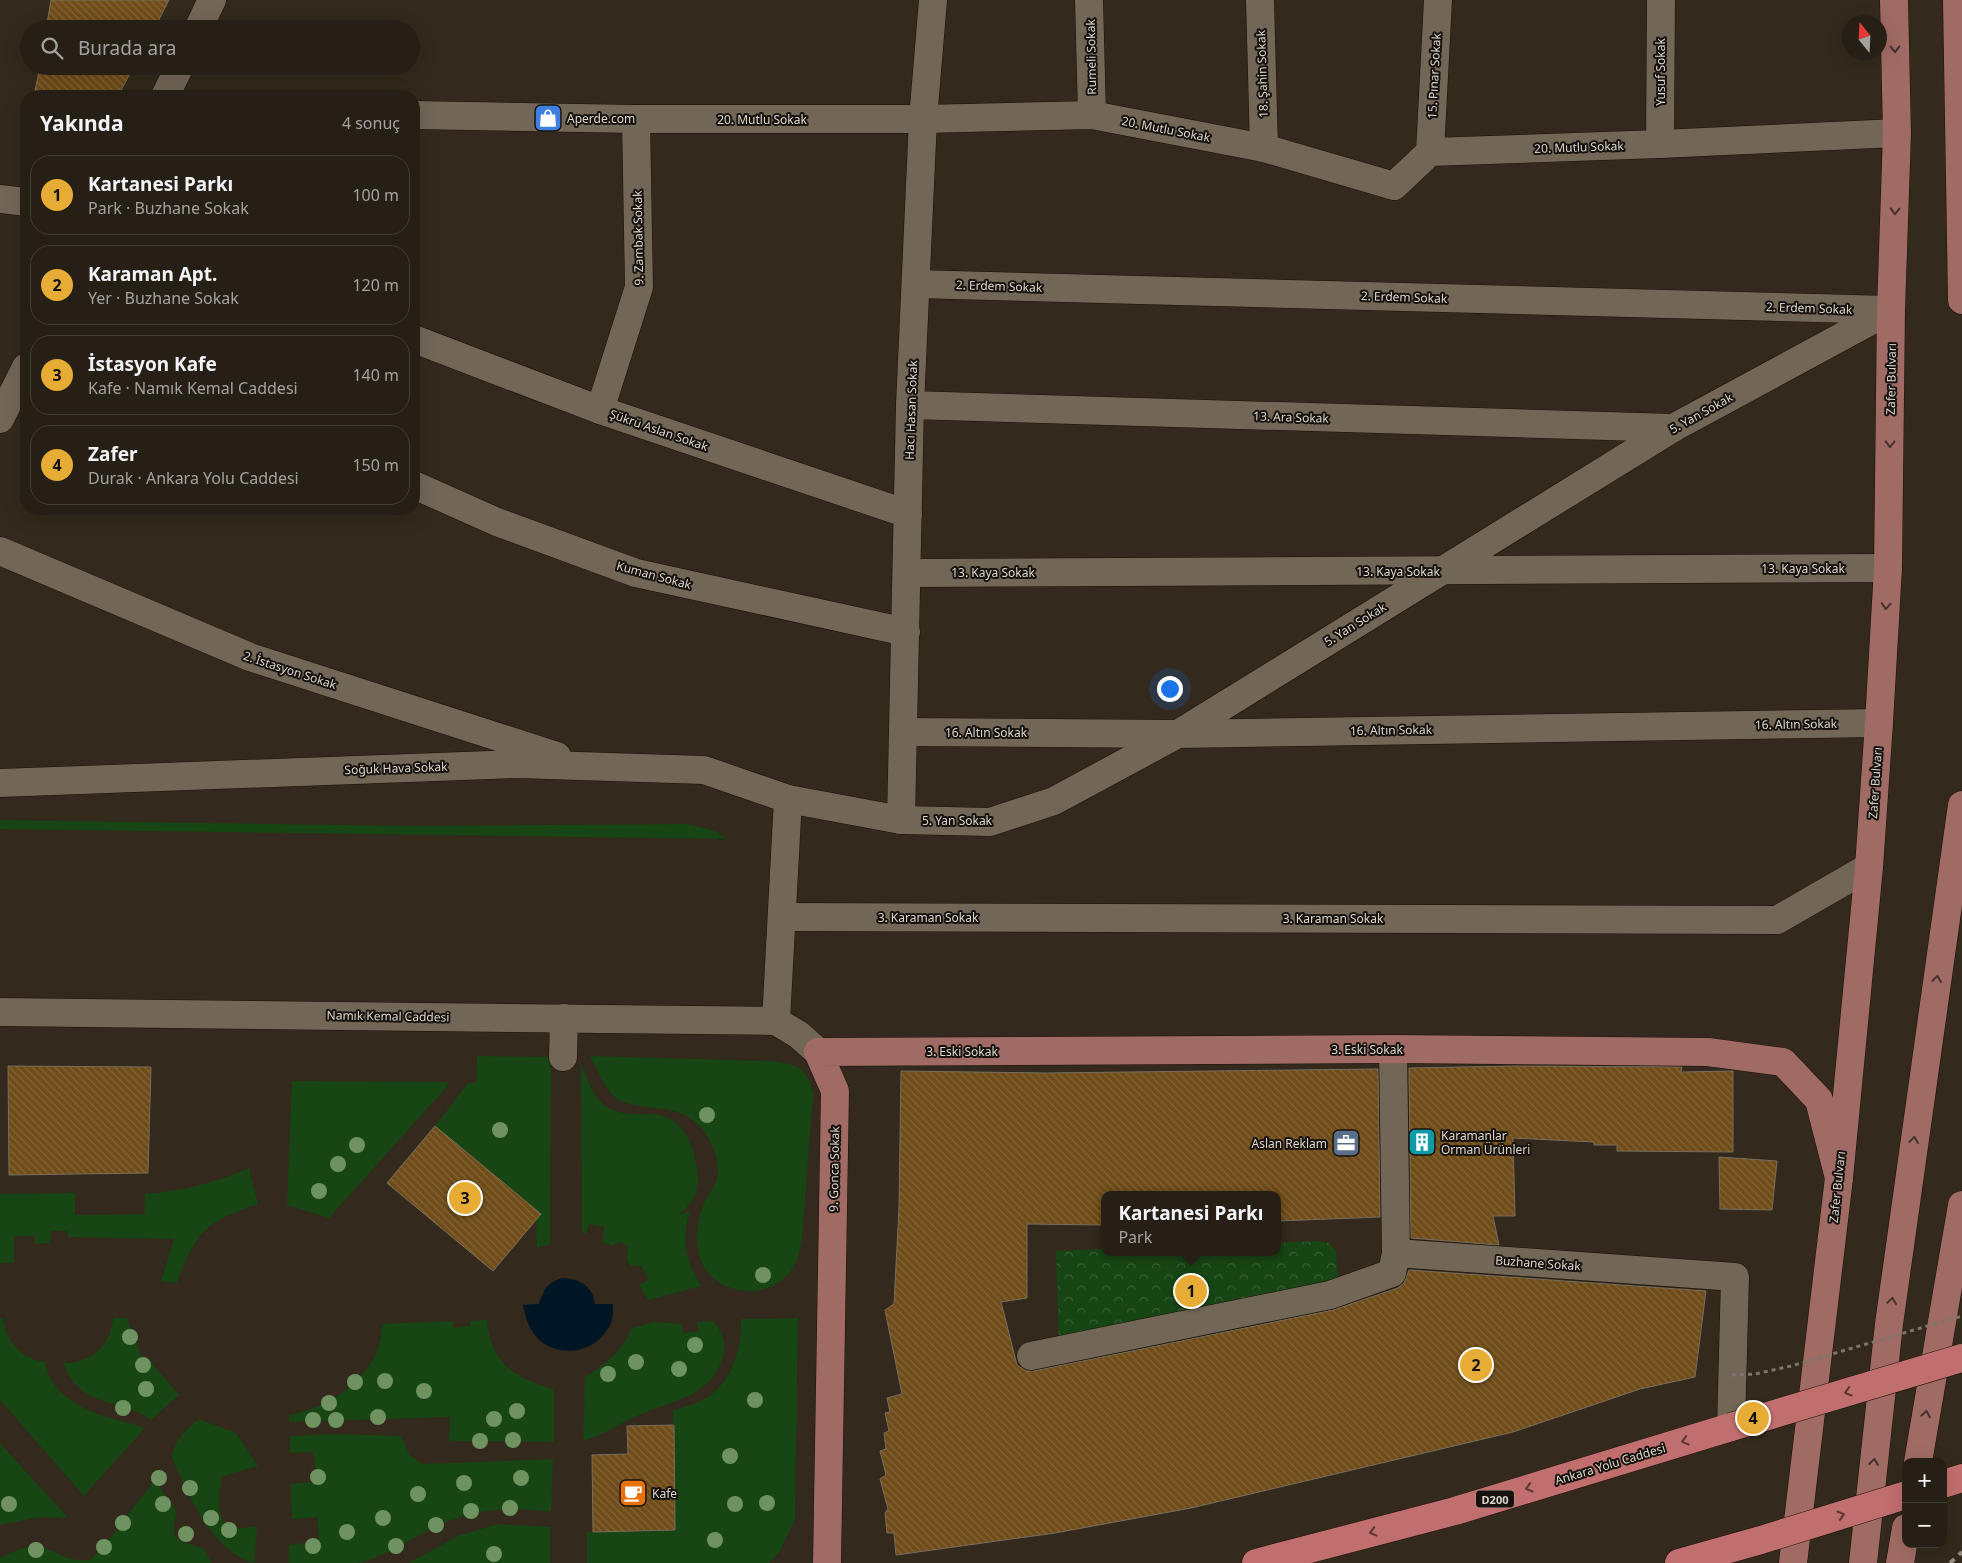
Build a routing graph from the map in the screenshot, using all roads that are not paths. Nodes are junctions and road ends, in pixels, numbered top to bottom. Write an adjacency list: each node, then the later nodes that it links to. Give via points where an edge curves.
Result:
1 (212, 0): 9 (street)
2 (933, 0): 15 (street, Hacı Hasan Sokak)
3 (1089, 0): 13 (street, Rumeli Sokak)
4 (1260, 0): 18 (street, 18. Şahin Sokak)
5 (1438, 0): 19 (street, 15. Pınar Sokak)
6 (1661, 0): 17 (street, Yusuf Sokak)
7 (1894, 0): 16 (main road, Zafer Bulvarı, one-way to 16)
8 (1957, 0): 23 (main road)
9 (202, 20)
10 (176, 75): 11 (street)
11 (168, 90)
12 (420, 115): 14 (street, 20. Mutlu Sokak)
13 (1092, 115): 15 (street, 20. Mutlu Sokak); 18 (street, 20. Mutlu Sokak)
14 (636, 119): 15 (street, 20. Mutlu Sokak); 28 (street, 9. Zambak Sokak, via 640,287)
15 (923, 119): 22 (street, Hacı Hasan Sokak)
16 (1898, 133): 17 (street, 20. Mutlu Sokak); 24 (main road, Zafer Bulvarı, one-way to 24)
17 (1660, 144): 19 (street, 20. Mutlu Sokak)
18 (1264, 148): 19 (street, 20. Mutlu Sokak, via 1394,186)
19 (1430, 152)
20 (0, 199): 21 (street)
21 (20, 201)
22 (916, 284): 24 (street, 2. Erdem Sokak); 27 (street, Hacı Hasan Sokak)
23 (1962, 300)
24 (1891, 310): 30 (street, 5. Yan Sokak); 34 (main road, Zafer Bulvarı, one-way to 34)
25 (420, 341): 28 (street, Şükrü Aslan Sokak)
26 (20, 379): 29 (street)
27 (910, 405): 30 (street, 13. Ara Sokak); 32 (street, Hacı Hasan Sokak)
28 (600, 410): 32 (street, Şükrü Aslan Sokak)
29 (0, 419)
30 (1673, 428): 35 (street, 5. Yan Sokak)
31 (420, 488): 37 (street, Kuman Sokak, via 498,522 636,573)
32 (908, 514): 36 (street, Hacı Hasan Sokak)
33 (0, 550): 41 (street, 2. İstasyon Sokak, via 250,657)
34 (1888, 568): 35 (street, 13. Kaya Sokak); 38 (main road, Zafer Bulvarı, one-way to 38)
35 (1440, 571): 36 (street, 13. Kaya Sokak); 40 (street, 5. Yan Sokak)
36 (907, 573): 37 (street, Hacı Hasan Sokak)
37 (906, 632): 39 (street, Hacı Hasan Sokak)
38 (1879, 723): 40 (street, 16. Altın Sokak); 46 (main road, Zafer Bulvarı)
39 (903, 732): 40 (street, 16. Altın Sokak); 45 (street, Hacı Hasan Sokak)
40 (1178, 734): 45 (street, 5. Yan Sokak, via 1054,801 990,822)
41 (589, 766): 42 (street, Soğuk Hava Sokak, via 517,764); 43 (street, Soğuk Hava Sokak, via 704,770)
42 (0, 783)
43 (788, 800): 45 (street, 5. Yan Sokak); 47 (street)
44 (1962, 805): 71 (main road, one-way to 44, via 1889,1324)
45 (901, 820)
46 (1869, 867): 47 (street, 3. Karaman Sokak, via 1777,920); 54 (main road, Zafer Bulvarı)
47 (783, 917): 50 (street)
48 (0, 1012): 49 (street, Namık Kemal Caddesi)
49 (564, 1018): 50 (street, Namık Kemal Caddesi); 53 (street)
50 (776, 1021): 52 (street, 9. Gonca Sokak)
51 (1393, 1049): 52 (main road, 3. Eski Sokak); 54 (main road, 3. Eski Sokak, via 1708,1052 1783,1062 1819,1100); 56 (street)
52 (818, 1052): 66 (main road, 9. Gonca Sokak, via 835,1091)
53 (563, 1057)
54 (1839, 1178): 70 (main road, Zafer Bulvarı)
55 (1962, 1205): 60 (main road, one-way to 55)
56 (1396, 1253): 57 (street, via 1392,1274 1330,1295); 59 (street, Buzhane Sokak, via 1735,1277)
57 (1031, 1356)
58 (1962, 1358): 59 (highway, Ankara Yolu Caddesi / D200, one-way to 59, bridge)
59 (1731, 1427): 67 (highway, Ankara Yolu Caddesi / D200, one-way to 67, via 1455,1511)
60 (1919, 1458)
61 (1962, 1478): 62 (highway)
62 (1947, 1483)
63 (1902, 1496): 64 (highway, one-way to 63, bridge)
64 (1760, 1540): 68 (highway); 69 (highway)
65 (1903, 1548): 72 (main road)
66 (827, 1563)
67 (1256, 1563)
68 (1679, 1563)
69 (1714, 1563)
70 (1794, 1563)
71 (1863, 1563)
72 (1900, 1563)

